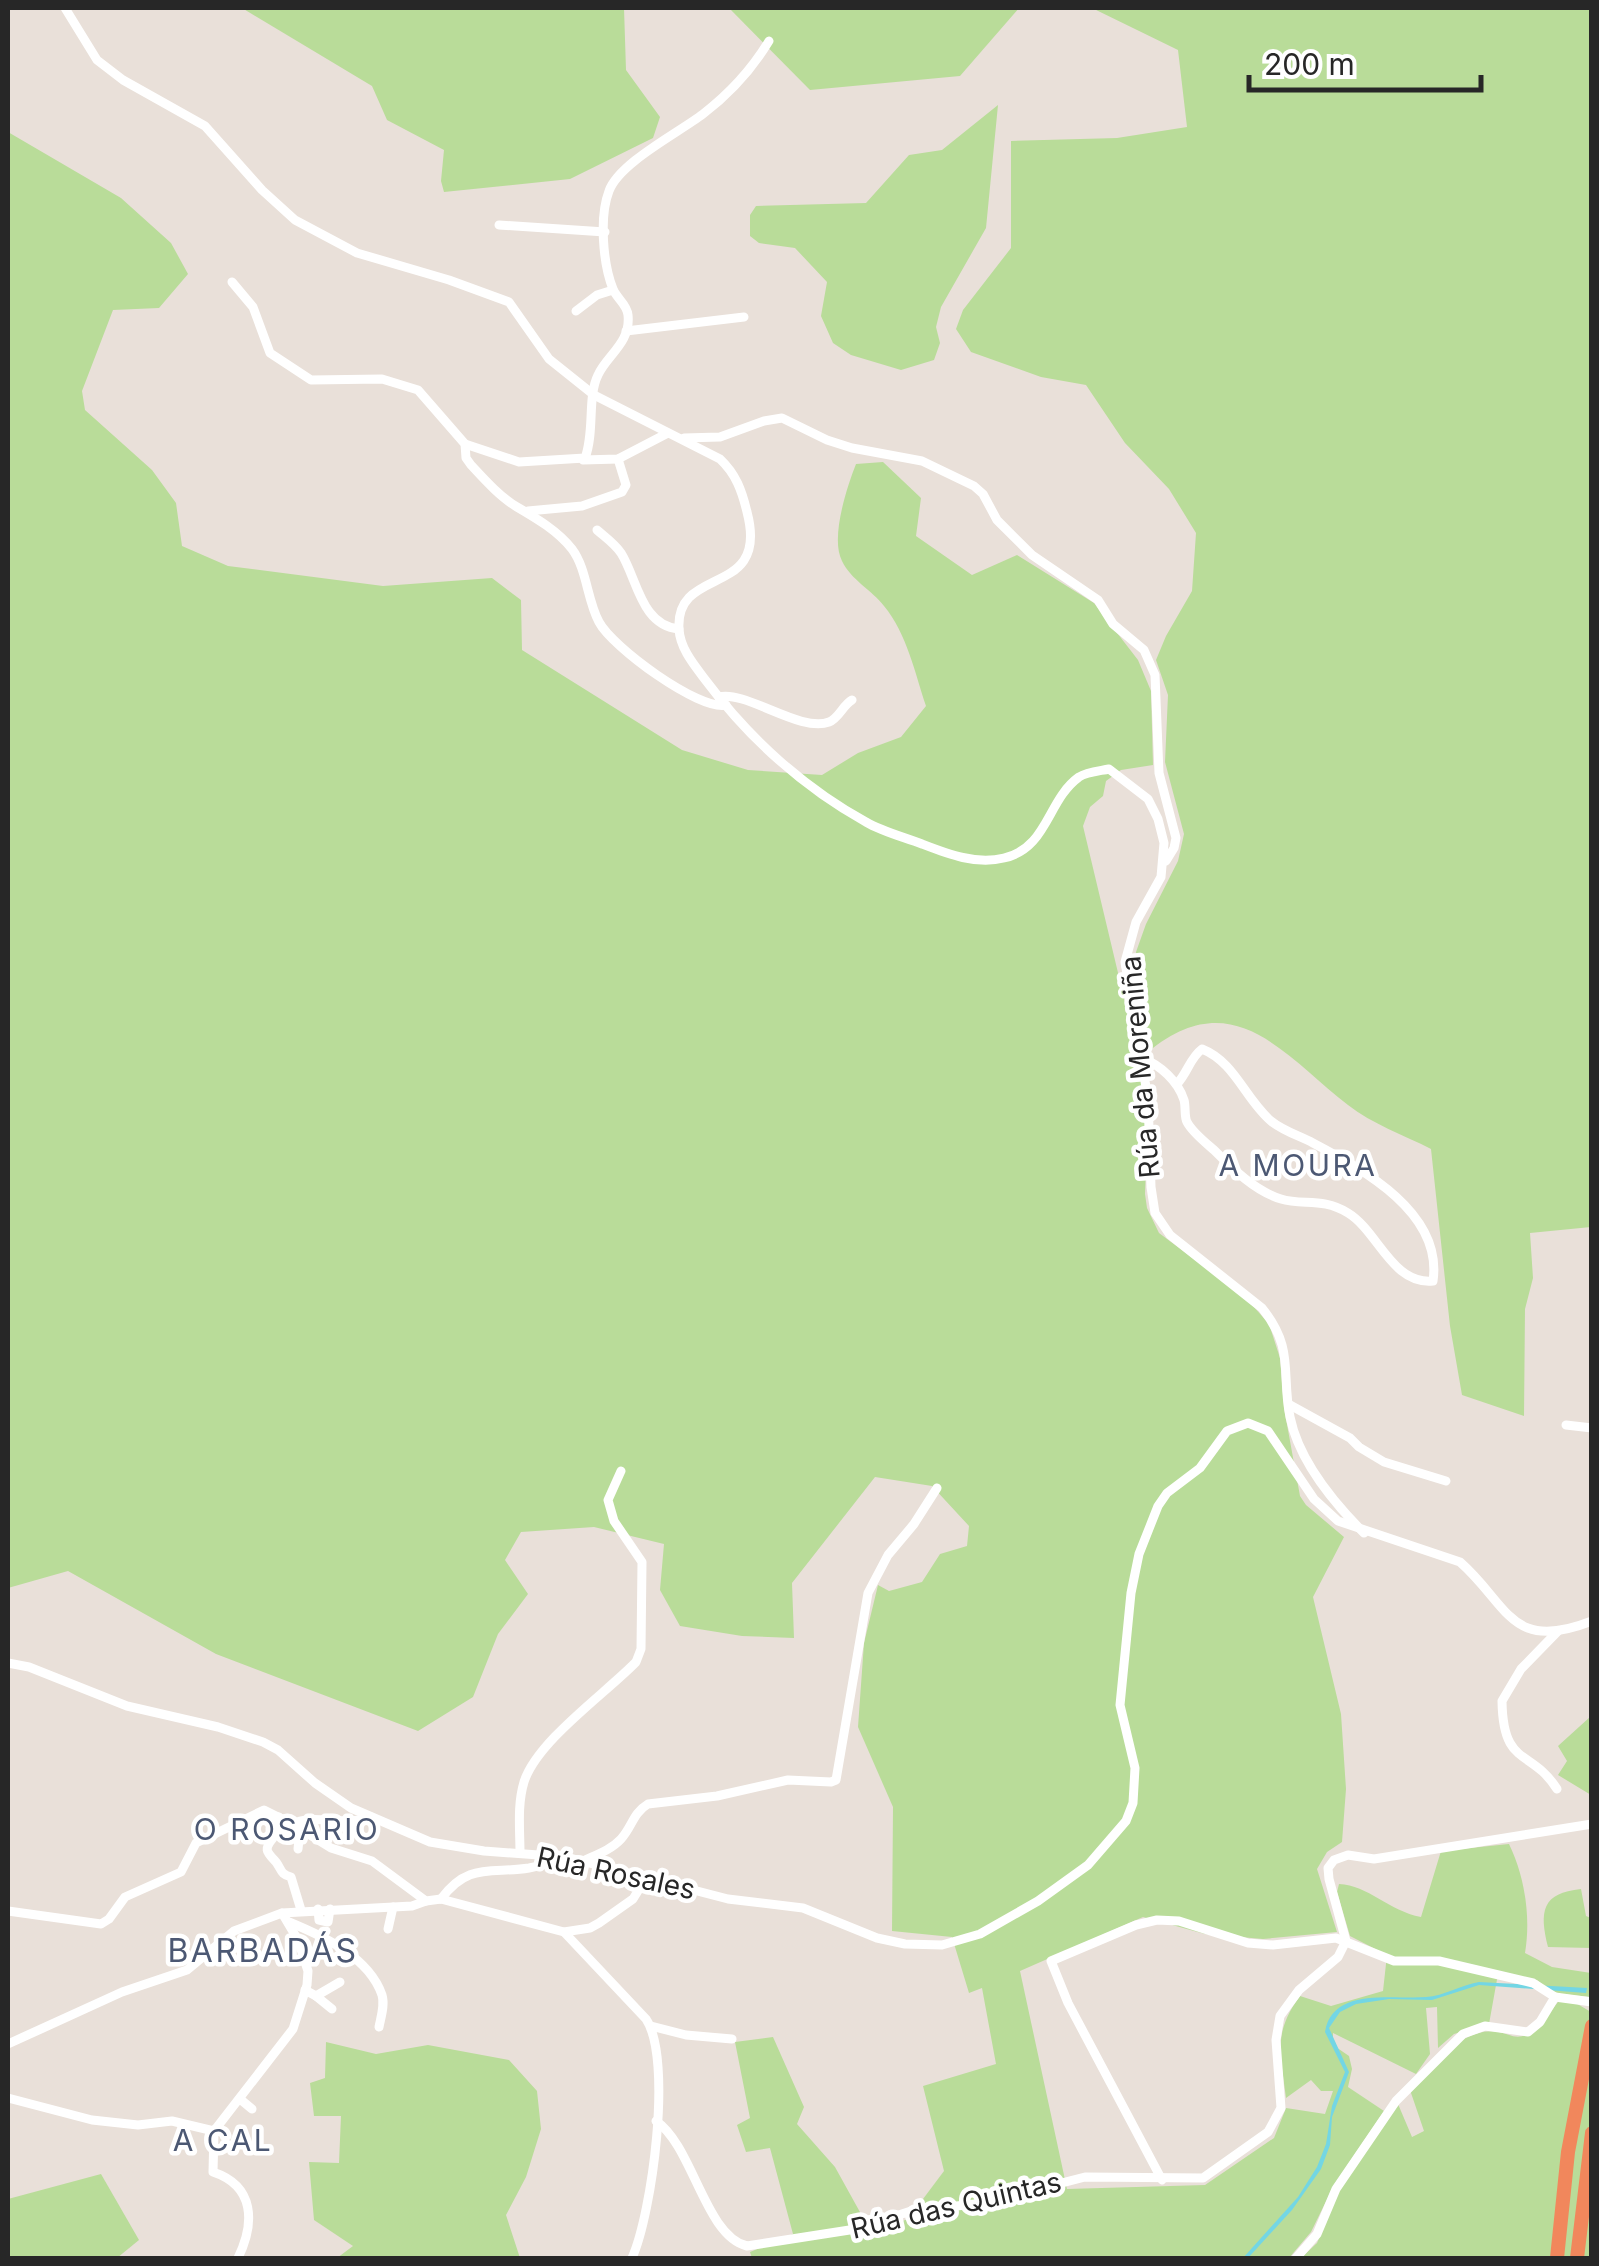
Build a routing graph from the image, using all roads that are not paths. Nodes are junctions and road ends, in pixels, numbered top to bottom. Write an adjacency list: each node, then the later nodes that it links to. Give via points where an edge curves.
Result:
1 (66, 8): 10 (street, via 97,60 205,126 296,220 356,254 509,302 549,359)
2 (770, 41): 4 (street, via 711,107 616,179 607,197)
3 (499, 225): 4 (street)
4 (605, 232): 6 (street)
5 (232, 282): 13 (street, via 253,306 270,353 298,374 412,387)
6 (613, 290): 7 (street); 9 (street, via 627,310)
7 (576, 311)
8 (744, 317): 9 (street)
9 (626, 330): 10 (street, via 599,372)
10 (594, 395): 11 (street); 15 (street)
11 (669, 433): 12 (street); 14 (street)
12 (682, 439): 18 (street, via 730,468 752,535 746,562 690,596); 21 (street, Rúa da Moreniña, via 720,437 782,418 852,448 922,461 983,494 997,520 1032,555 1098,600 1150,662 1159,773 1176,838)
13 (465, 444): 15 (street, via 519,462); 16 (street, via 471,465)
14 (618, 459): 15 (street); 16 (street, via 622,492 582,506)
15 (583, 460)
16 (528, 511): 20 (street, via 574,553 605,631 680,689 719,707)
17 (597, 530): 18 (street, via 620,551 644,603 664,625)
18 (678, 628): 20 (street, via 687,654)
19 (852, 700): 20 (street, via 823,722 780,715 734,695)
20 (722, 701): 21 (street, via 784,764 868,823 983,861 1007,858 1034,842 1065,791 1081,776 1108,769 1148,799)
21 (1164, 863): 22 (street, Rúa da Moreniña, via 1125,962)
22 (1142, 1058): 23 (street); 24 (street, Rúa da Moreniña, via 1155,1213 1170,1235 1272,1319 1286,1355)
23 (1176, 1084): 23 (street, via 1187,1122 1250,1182 1283,1200 1314,1200 1346,1211 1410,1278 1433,1281 1436,1265 1426,1234 1397,1197 1362,1169 1272,1122 1218,1055 1202,1049)
24 (1290, 1405): 28 (street, via 1384,1462); 30 (street, Rúa da Moreniña, via 1308,1461)
25 (1566, 1425): 26 (street)
26 (1592, 1428)
27 (621, 1471): 42 (street, via 608,1500 642,1562 642,1649 525,1778)
28 (1446, 1481)
29 (937, 1488): 44 (street, via 868,1594 836,1780 788,1780 648,1804 612,1847)
30 (1364, 1532): 32 (street, Rúa Rosales, via 1460,1562 1509,1618); 45 (street, Rúa Rosales, via 1338,1522 1314,1500 1268,1431 1248,1422 1227,1431 1200,1468 1166,1493 1139,1554 1129,1606 1120,1705 1132,1753 1133,1803 1111,1842 1088,1865 1000,1924 960,1941 905,1944 803,1908 728,1899)
31 (1592, 1621): 33 (street)
32 (1544, 1631): 33 (street); 34 (street)
33 (1558, 1631): 34 (street)
34 (1542, 1650): 36 (street, via 1509,1686 1502,1717 1515,1753 1543,1770)
35 (8, 1662): 38 (street, Rúa Rosales, via 99,1697 263,1742)
36 (1557, 1789)
37 (279, 1816): 40 (street); 49 (street, via 267,1854 291,1876); 50 (street, via 264,1810 200,1840 180,1873 125,1897 102,1924)
38 (371, 1817): 40 (street, via 300,1820); 42 (street, Rúa Rosales, via 430,1842)
39 (1592, 1824): 55 (street, via 1334,1860 1329,1879)
40 (296, 1827): 41 (street); 47 (street, via 372,1861)
41 (298, 1849)
42 (520, 1853): 43 (street, Rúa Rosales)
43 (566, 1857): 44 (street, Rúa Rosales); 46 (street, via 475,1872)
44 (583, 1861): 45 (street, Rúa Rosales)
45 (646, 1878): 54 (street, via 633,1899 599,1923)
46 (440, 1899): 47 (street); 54 (street)
47 (426, 1901): 48 (street)
48 (393, 1907): 49 (street); 53 (street)
49 (301, 1910): 51 (street)
50 (8, 1911)
51 (282, 1912): 52 (street); 66 (street, via 234,1931 188,1970)
52 (289, 1922): 57 (street, via 308,1971); 64 (street, via 350,1952 381,1992)
53 (388, 1929)
54 (564, 1932): 62 (street)
55 (1346, 1941): 59 (street, via 1394,1961 1438,1961); 75 (street, Rúa das Quintas, via 1280,2016 1280,2108 1268,2132 1203,2178); 75 (street, via 1248,1943 1157,1920 1051,1961)
56 (340, 1982): 58 (street)
57 (305, 1990): 58 (street); 67 (street, via 293,2030)
58 (316, 1996): 61 (street)
59 (1556, 1997): 60 (street); 78 (street, via 1528,2032 1485,2026 1463,2034 1396,2101)
60 (1592, 2002)
61 (332, 2009)
62 (651, 2026): 65 (street); 72 (street)
63 (1592, 2026): 79 (highway)
64 (379, 2027)
65 (732, 2039)
66 (8, 2044)
67 (264, 2066): 68 (street); 70 (street)
68 (274, 2077)
69 (8, 2098): 73 (street, via 92,2120 172,2120)
70 (240, 2098): 71 (street); 73 (street)
71 (252, 2109)
72 (656, 2121): 75 (street, Rúa das Quintas, via 674,2138 723,2230 747,2246 856,2229 910,2211 961,2208 1085,2177); 77 (street, via 649,2202)
73 (214, 2131): 76 (street, via 212,2172 239,2186 248,2205 249,2233)
74 (1592, 2133): 80 (highway)
75 (1162, 2180)
76 (238, 2258)
77 (632, 2258)
78 (1296, 2258)
79 (1557, 2258)
80 (1577, 2258)

